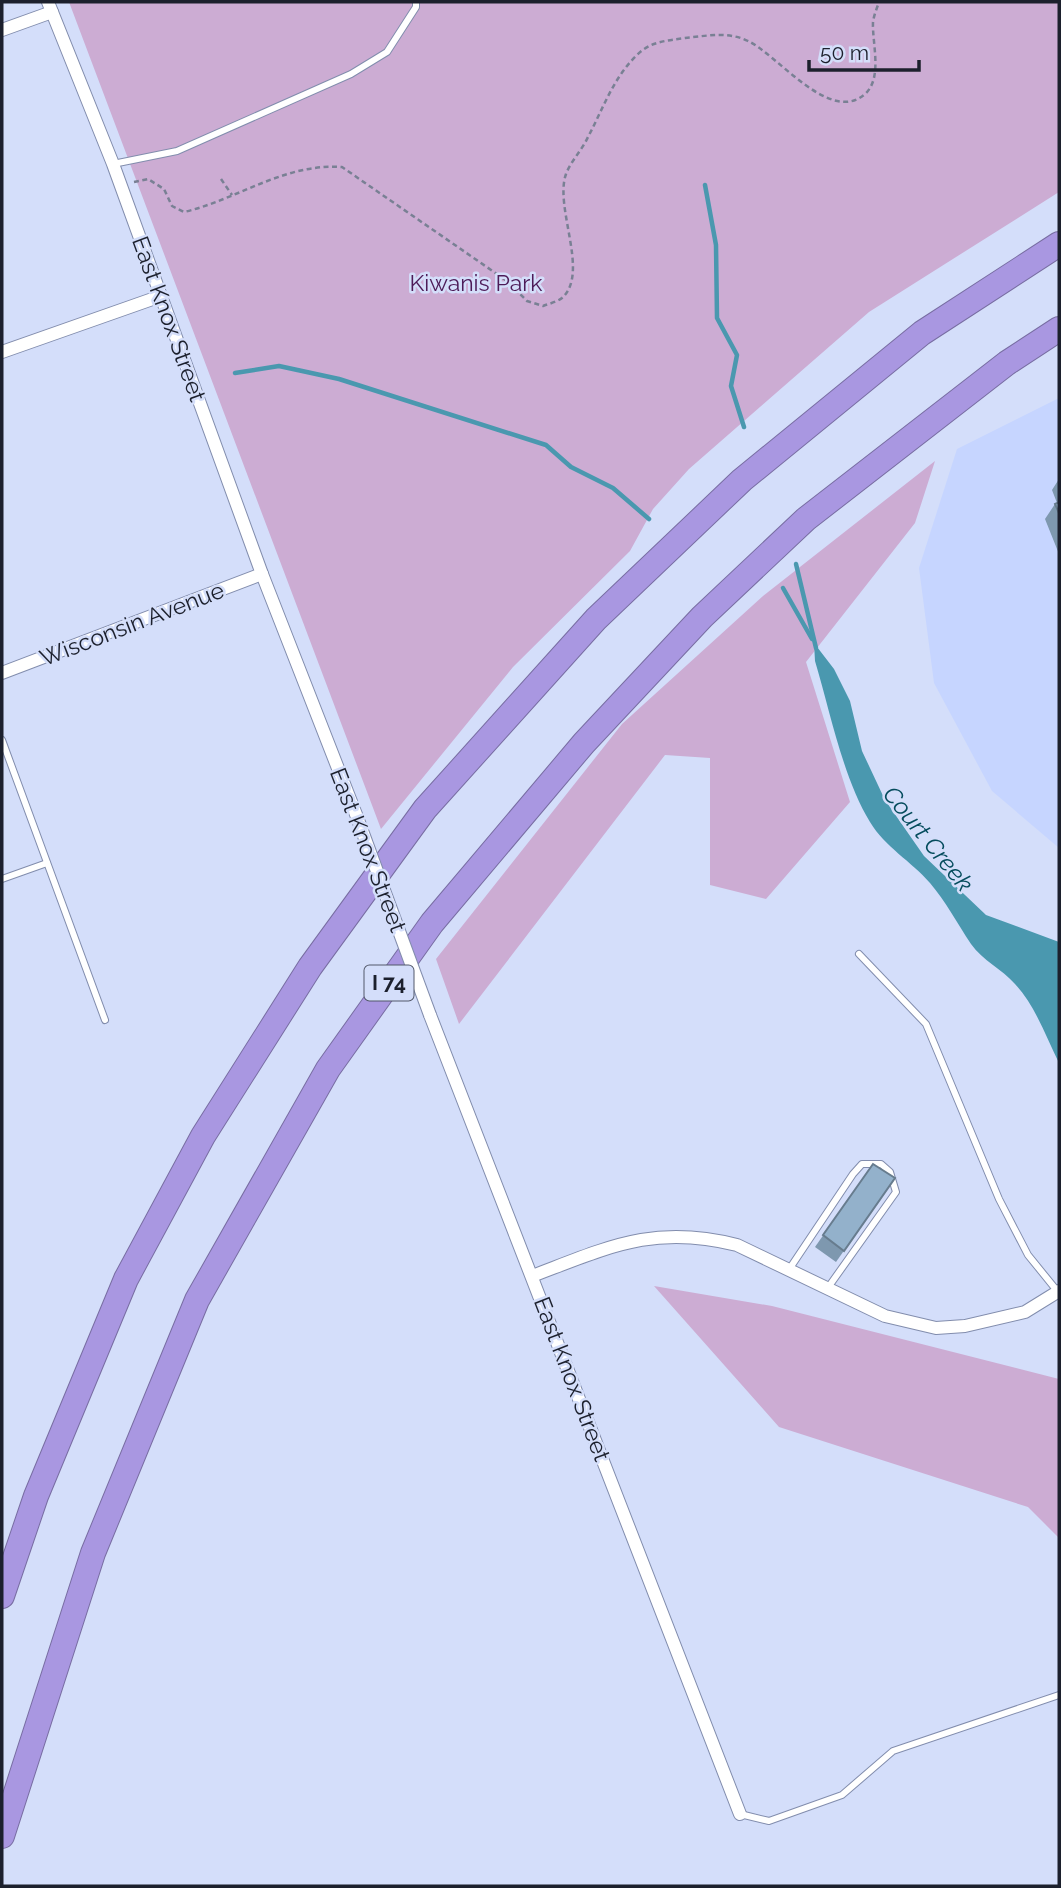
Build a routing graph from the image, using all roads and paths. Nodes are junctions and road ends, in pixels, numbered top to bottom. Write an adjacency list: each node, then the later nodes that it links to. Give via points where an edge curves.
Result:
1 (416, 2): 5 (lane, via 387,52 351,74 177,151)
2 (879, 2): 8 (path, via 873,19 874,77 866,94 849,102 829,100 811,90 746,39 722,35 667,40 651,43 635,57 603,102 566,175 571,285 561,299 543,306 527,301 507,281 342,167 317,165 290,171)
3 (50, 7): 4 (street); 5 (street, East Knox Street)
4 (2, 30)
5 (113, 164): 7 (street, East Knox Street)
6 (222, 178): 8 (path)
7 (121, 185): 8 (path, via 148,179 184,212); 10 (street, East Knox Street)
8 (232, 195)
9 (1059, 244): 26 (highway, via 922,333 742,480 596,619 425,809 310,967 196,1148 126,1279 36,1496)
10 (160, 296): 13 (street); 15 (street, East Knox Street)
11 (1059, 329): 14 (highway, I 74)
12 (1059, 339): 14 (highway)
13 (2, 352)
14 (1007, 363): 29 (highway, I 74, via 806,519 702,617 584,743 432,923 328,1069 197,1300 93,1553)
15 (262, 574): 16 (street, Wisconsin Avenue); 23 (street, East Knox Street, bridge)
16 (2, 673)
17 (2, 740): 18 (lane)
18 (47, 863): 19 (lane); 21 (lane)
19 (2, 879)
20 (859, 954): 25 (lane, via 926,1024 999,1199 1028,1255)
21 (105, 1020)
22 (790, 1268): 23 (street, via 737,1245 664,1235 613,1245); 24 (street); 24 (lane, via 853,1174 862,1164 881,1164 890,1172 896,1192)
23 (533, 1276): 28 (street, East Knox Street)
24 (827, 1289): 25 (street, via 885,1316 936,1328 1025,1312)
25 (1059, 1291)
26 (2, 1596)
27 (1059, 1695): 28 (lane, via 893,1751 842,1796 769,1821)
28 (740, 1814)
29 (2, 1836)

